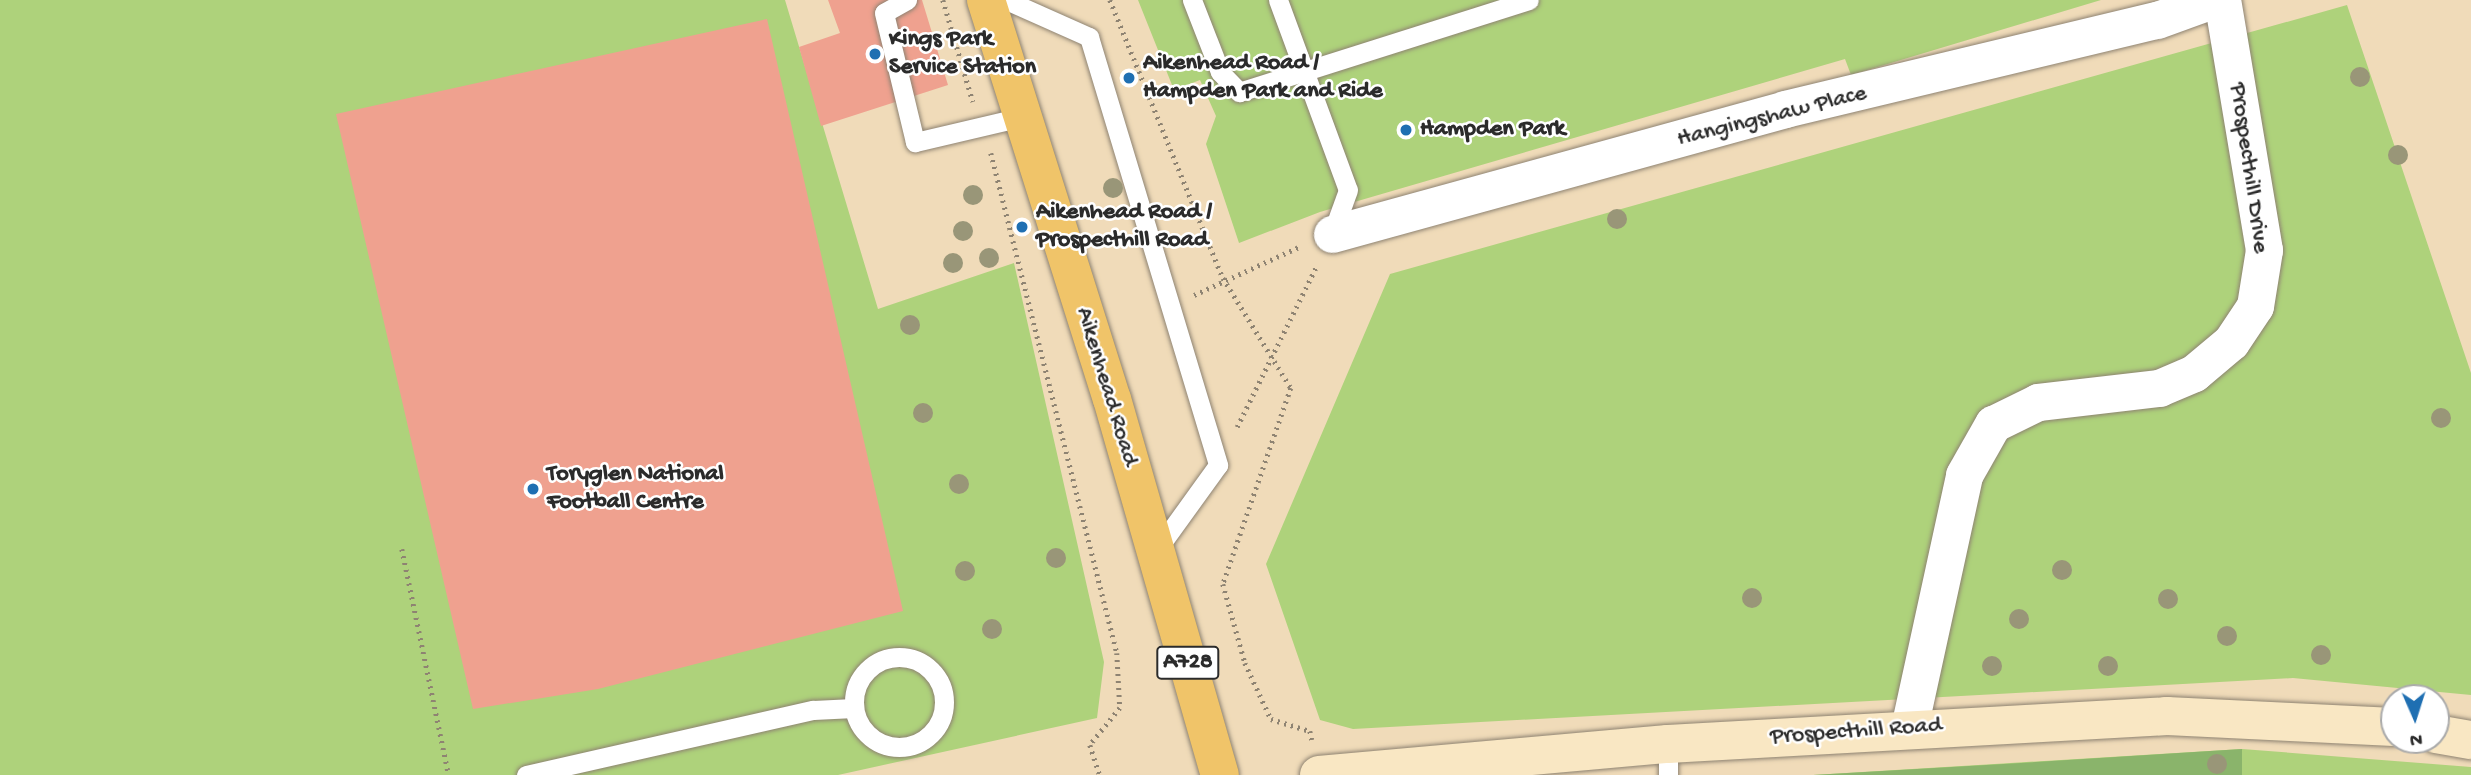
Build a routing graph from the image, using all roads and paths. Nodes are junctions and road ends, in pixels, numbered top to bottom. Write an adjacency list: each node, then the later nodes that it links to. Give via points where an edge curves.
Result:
1 (907, 0): 12 (lane, via 884,13 915,142)
2 (943, 0): 12 (path)
3 (986, 0): 11 (main road, Aikenhead Road / A728)
4 (1006, 0): 14 (lane, via 1089,37)
5 (1192, 0): 10 (lane, via 1220,72 1239,92)
6 (1278, 0): 10 (lane)
7 (1529, 0): 10 (lane)
8 (2212, 0): 13 (street, Hangingshaw Place, via 2157,20 1785,109)
9 (2222, 0): 20 (street, Prospecthill Drive, via 2264,250 2255,306 2231,342 2194,373 2159,388 2038,402 1993,425 1964,475)
10 (1305, 72): 13 (lane, via 1348,190)
11 (1022, 117): 12 (lane); 17 (main road, Aikenhead Road / A728)
12 (982, 126): 26 (path, via 1029,290 1117,653 1120,708 1090,745)
13 (1332, 234): 14 (path, via 1223,278); 15 (path)
14 (1171, 308): 15 (lane)
15 (1218, 465): 17 (lane)
16 (402, 549): 24 (path)
17 (1156, 551): 27 (main road, Aikenhead Road / A728)
18 (854, 708): 18 (lane, via 860,679 897,657 926,665 945,704 934,732 894,748 867,735); 25 (lane, via 813,710)
19 (2380, 726): 20 (main road, Prospecthill Road, via 2167,716)
20 (1909, 728): 23 (main road, Prospecthill Road)
21 (2450, 736): 22 (main road)
22 (2471, 740)
23 (1668, 759): 28 (main road, Prospecthill Road)
24 (449, 775)
25 (526, 775)
26 (1100, 775)
27 (1220, 775)
28 (1319, 775)

